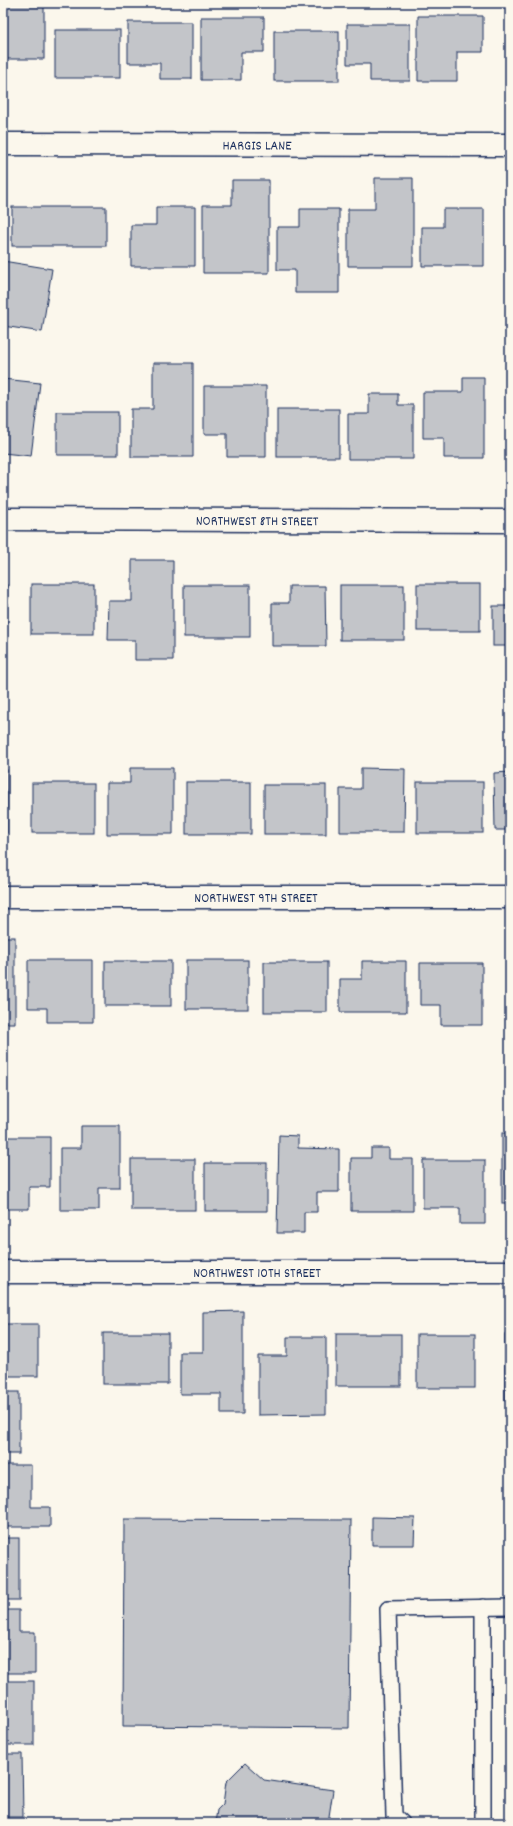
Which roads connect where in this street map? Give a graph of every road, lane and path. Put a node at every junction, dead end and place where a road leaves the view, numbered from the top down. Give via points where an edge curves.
1 (3, 144) edge
2 (510, 145) edge
3 (3, 519) edge
4 (510, 521) edge
5 (3, 897) edge
6 (510, 897) edge
7 (3, 1272) edge
8 (510, 1272) edge
9 (483, 1607) junction
10 (510, 1607) edge
11 (402, 1823) edge
12 (483, 1823) edge

1 - 2 street, HARGIS LANE
3 - 4 street, NORTHWEST 8TH STREET
5 - 6 street, NORTHWEST 9TH STREET
7 - 8 street, NORTHWEST 10TH STREET
9 - 10 lane
9 - 11 lane via 388,1609 394,1816
9 - 12 lane

